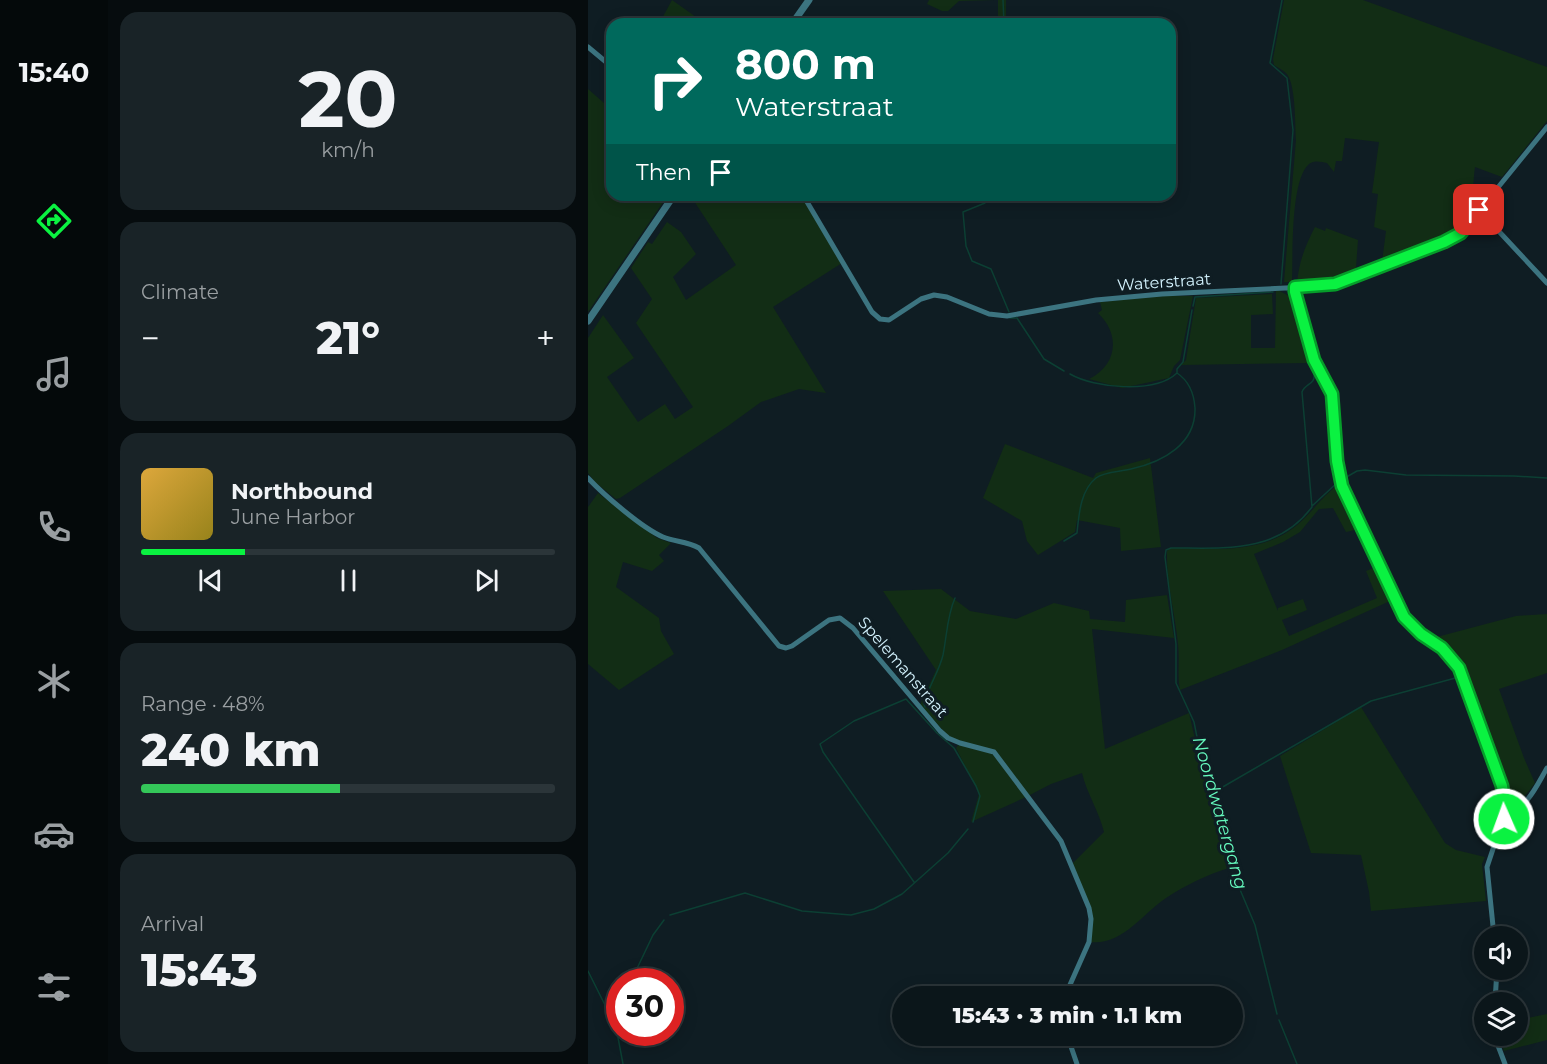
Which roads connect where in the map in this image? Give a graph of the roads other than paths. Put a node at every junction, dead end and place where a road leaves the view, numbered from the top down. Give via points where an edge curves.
1 (809, 0) edge
2 (796, 18) edge
3 (588, 47) edge
4 (606, 62) edge
5 (1547, 127) edge
6 (670, 201) edge
7 (807, 201) edge
8 (1479, 210) junction
9 (1547, 283) edge
10 (1295, 287) junction
11 (588, 321) edge
12 (588, 478) edge
13 (1547, 768) edge
14 (1505, 813) junction
15 (1493, 926) edge
16 (1068, 986) edge
17 (1071, 1046) edge
18 (1498, 1046) edge
19 (1077, 1064) edge
20 (1505, 1064) edge

1 - 2 street
3 - 4 street
5 - 8 street, Waterstraat
6 - 11 street
7 - 10 street, Waterstraat via 872,312 883,320 934,295 989,314 1007,316 1096,300
8 - 9 street
8 - 10 street, Waterstraat via 1461,233 1444,242 1335,284
10 - 14 street via 1314,360 1332,394 1342,486 1404,617 1442,648 1459,668 1502,786
12 - 16 street, Spelemanstraat via 660,536 699,548 779,646 792,646 829,620 840,618 948,738 994,752 1061,842 1089,908 1089,942
13 - 14 street via 1522,805
14 - 15 street via 1487,867
17 - 19 street
18 - 20 street

